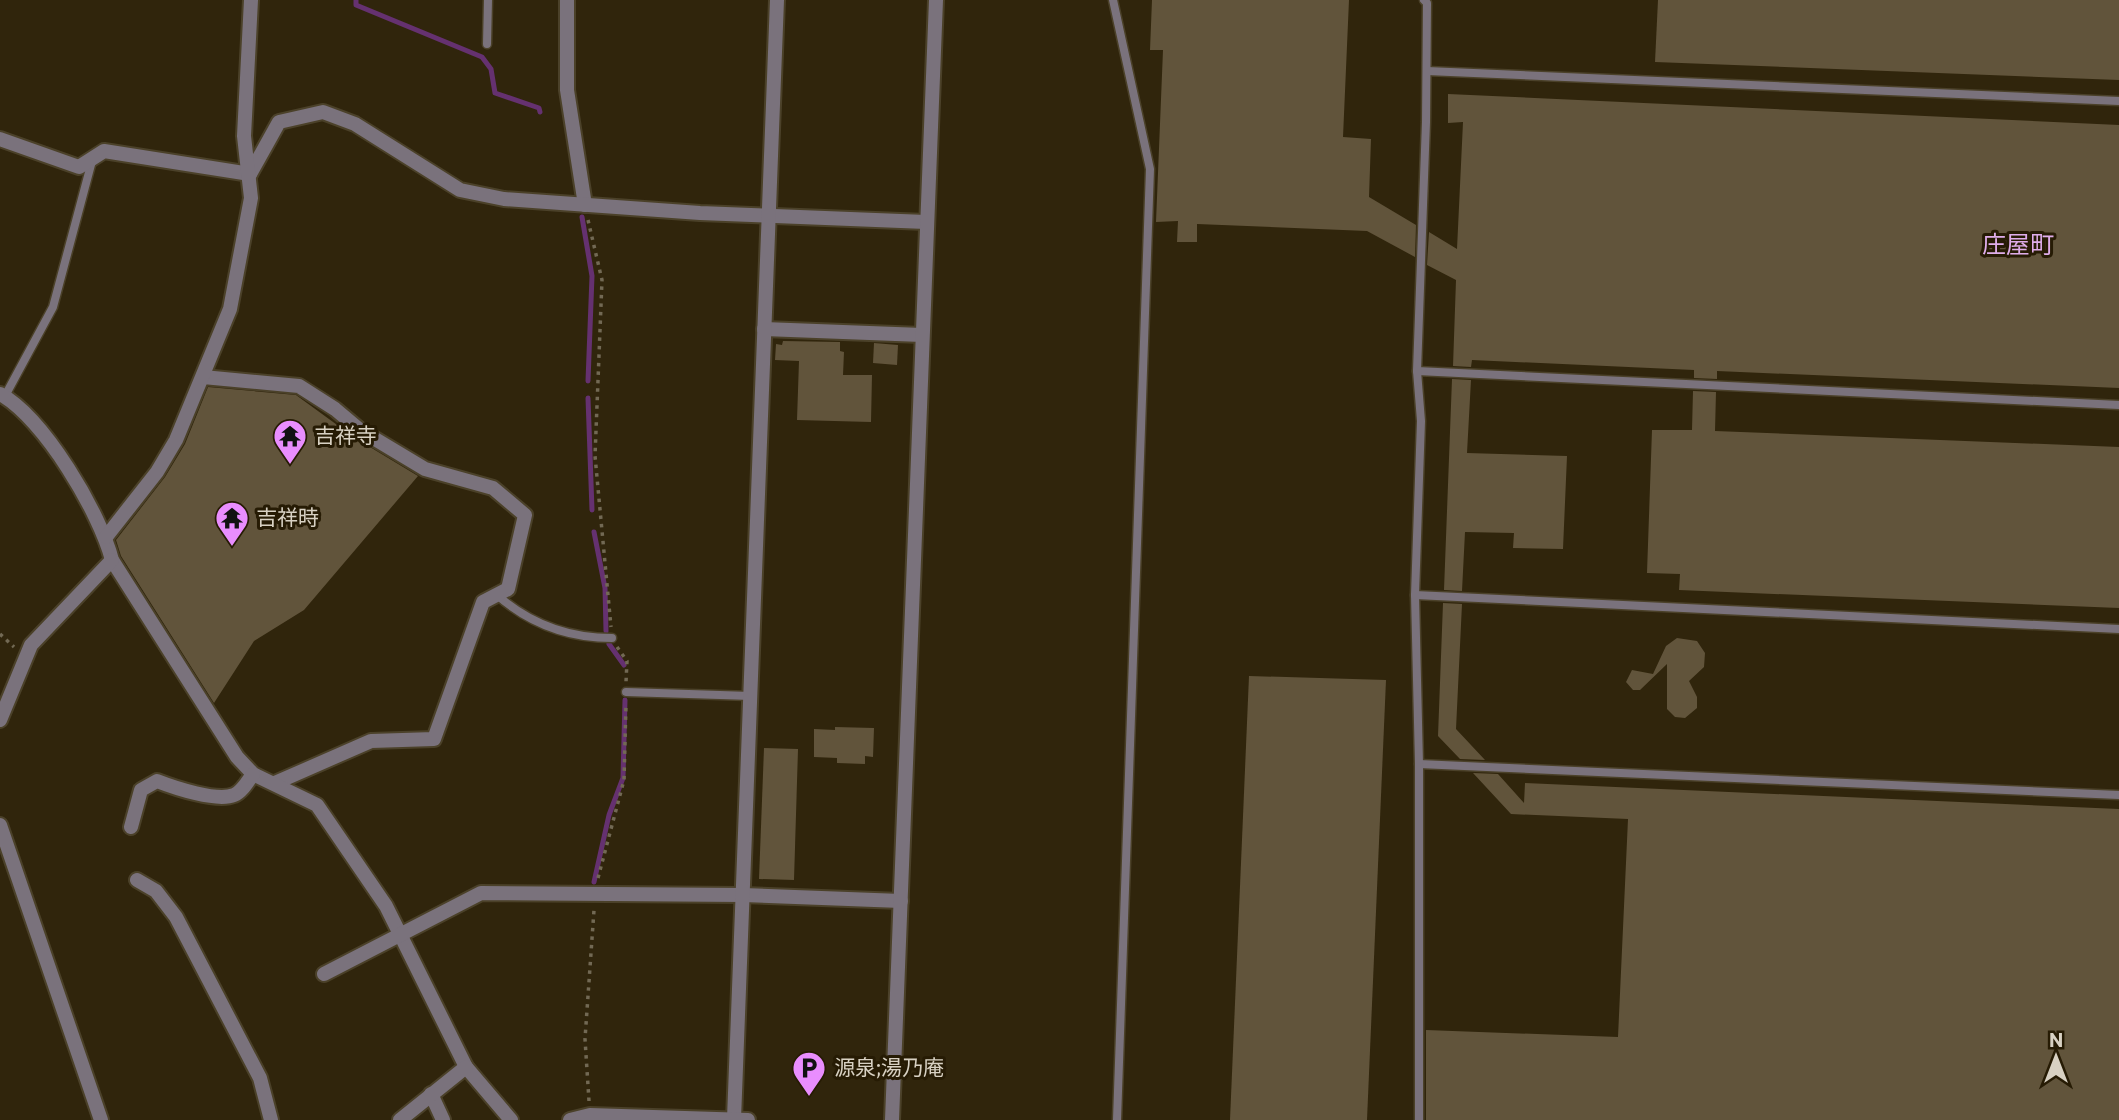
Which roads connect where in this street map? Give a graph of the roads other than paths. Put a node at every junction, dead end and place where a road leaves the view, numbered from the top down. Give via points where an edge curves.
1 (251, 0) edge
2 (488, 0) edge
3 (567, 0) edge
4 (777, 0) edge
5 (936, 0) edge
6 (1112, 0) edge
7 (1424, 0) edge
8 (487, 44) dead end
9 (1427, 72) junction
10 (2119, 101) edge
11 (0, 139) edge
12 (93, 157) junction
13 (250, 174) junction
14 (585, 205) junction
15 (768, 216) junction
16 (926, 222) junction
17 (764, 329) junction
18 (922, 335) junction
19 (1417, 371) junction
20 (203, 377) junction
21 (3, 395) edge
22 (2119, 405) edge
23 (106, 537) junction
24 (111, 560) junction
25 (497, 594) junction
26 (1415, 595) junction
27 (2119, 629) edge
28 (612, 638) road end
29 (626, 692) road end
30 (751, 696) junction
31 (1, 712) edge
32 (1419, 764) junction
33 (253, 774) junction
34 (275, 783) junction
35 (2119, 795) edge
36 (0, 825) edge
37 (131, 827) dead end
38 (137, 880) dead end
39 (743, 895) junction
40 (901, 901) junction
41 (402, 935) junction
42 (324, 974) dead end
43 (466, 1067) junction
44 (431, 1094) junction
45 (734, 1119) edge
46 (101, 1120) edge
47 (271, 1120) edge
48 (400, 1120) edge
49 (443, 1120) edge
50 (511, 1120) edge
51 (570, 1120) edge
52 (748, 1120) edge
53 (892, 1120) edge
54 (1117, 1120) edge
55 (1419, 1120) edge

1 - 13 street via 244,136
2 - 8 lane
3 - 14 street via 567,90
4 - 15 street
5 - 16 street
6 - 54 lane via 1150,169
7 - 9 lane
9 - 10 lane
9 - 19 lane
11 - 12 street via 79,167
12 - 13 street via 104,151
12 - 21 lane via 53,307
13 - 14 street via 279,122 323,112 355,124 460,190 504,199
13 - 20 street via 251,198 230,309
14 - 15 street
15 - 16 street
15 - 17 street
16 - 18 street
17 - 18 street
17 - 30 street
18 - 40 street
19 - 22 lane
19 - 26 lane via 1421,421
20 - 23 street via 157,472
20 - 25 street via 299,386 425,469 494,488 525,515 508,589
21 - 23 street via 70,471
23 - 24 street
24 - 31 street via 31,645
24 - 33 street via 237,757
25 - 28 lane via 544,628
25 - 34 street via 483,602 434,739 371,741
26 - 27 lane
26 - 32 lane
29 - 30 lane
30 - 39 street
32 - 35 lane
32 - 55 lane
33 - 34 street
33 - 37 street via 237,794 225,797 157,781 141,790
34 - 41 street via 317,806
36 - 46 street
38 - 47 street via 156,891 176,916 260,1078
39 - 40 street
39 - 41 street via 481,894
39 - 45 street
40 - 53 street
41 - 42 street
41 - 43 street
43 - 44 street
43 - 50 street
44 - 48 street
44 - 49 street
45 - 51 street via 590,1115
45 - 52 street

